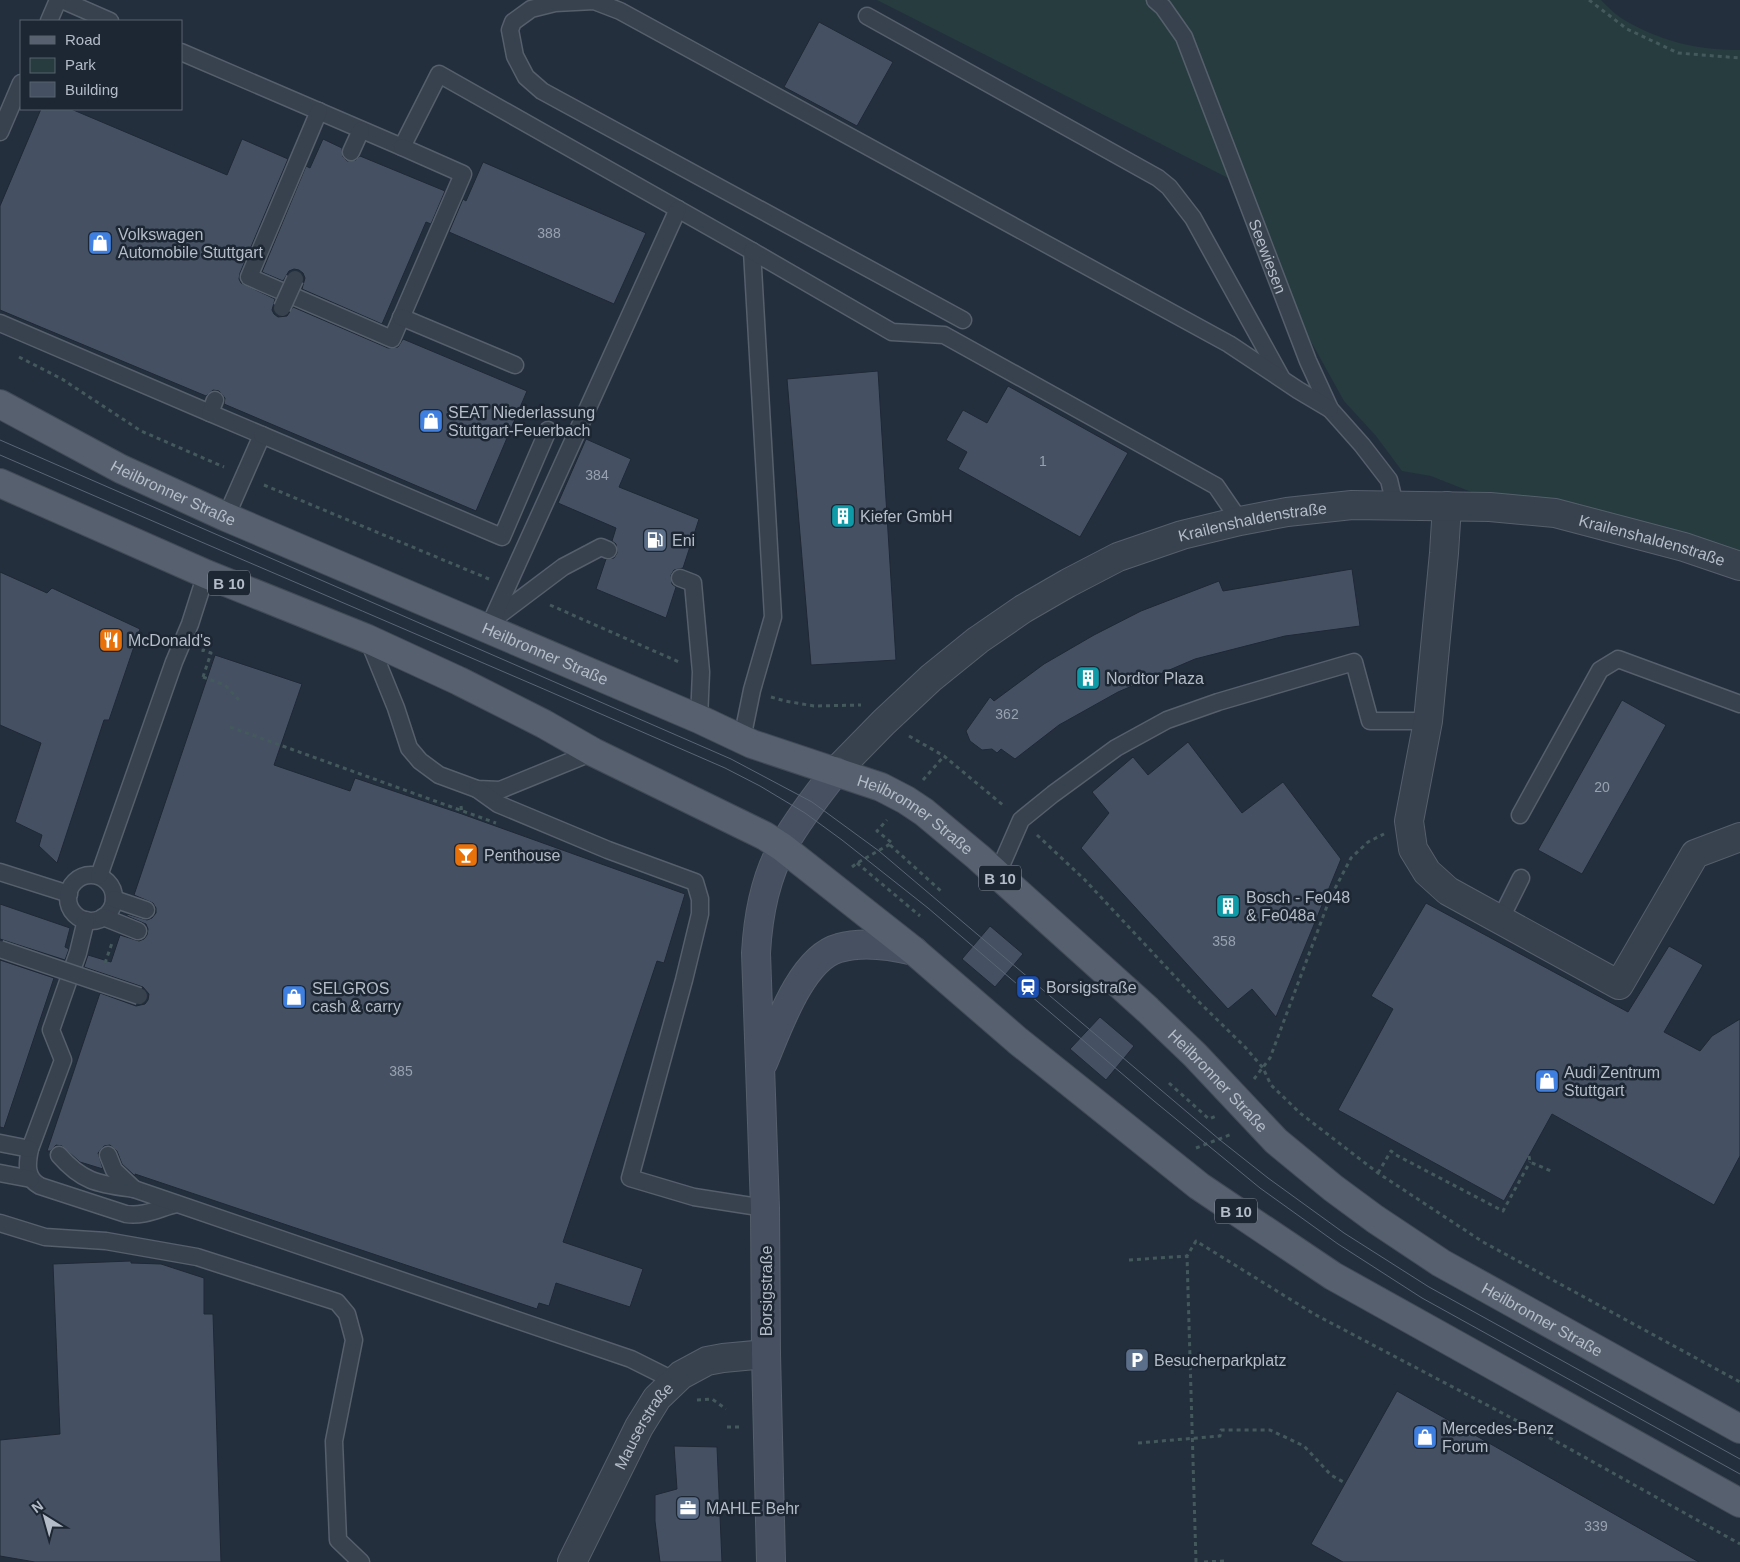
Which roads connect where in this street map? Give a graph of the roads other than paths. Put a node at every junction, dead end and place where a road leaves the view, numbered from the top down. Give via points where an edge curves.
1 (60, 0) edge
2 (1155, 0) edge
3 (868, 16) dead end
4 (50, 20) edge
5 (108, 20) edge
6 (182, 52) edge
7 (20, 85) edge
8 (319, 111) junction
9 (362, 130) junction
10 (0, 132) edge
11 (402, 147) junction
12 (352, 152) dead end
13 (678, 209) junction
14 (752, 251) junction
15 (295, 279) dead end
16 (285, 301) junction
17 (401, 317) junction
18 (963, 320) dead end
19 (0, 323) edge
20 (514, 365) dead end
21 (1282, 380) junction
22 (0, 404) edge
23 (1330, 409) junction
24 (548, 430) dead end
25 (262, 435) junction
26 (0, 483) edge
27 (1395, 505) junction
28 (1447, 506) junction
29 (226, 517) junction
30 (1240, 521) junction
31 (608, 550) dead end
32 (1740, 566) edge
33 (206, 574) junction
34 (680, 578) dead end
35 (488, 623) junction
36 (368, 639) junction
37 (1740, 704) edge
38 (699, 718) junction
39 (1428, 721) junction
40 (742, 738) junction
41 (593, 752) junction
42 (836, 771) junction
43 (478, 789) junction
44 (1520, 815) dead end
45 (1740, 836) edge
46 (782, 847) junction
47 (0, 872) edge
48 (997, 875) junction
49 (100, 876) junction
50 (1521, 878) dead end
51 (69, 894) junction
52 (114, 899) junction
53 (146, 910) dead end
54 (103, 918) junction
55 (86, 920) junction
56 (1500, 920) junction
57 (138, 931) dead end
58 (0, 950) edge
59 (914, 951) junction
60 (139, 996) dead end
61 (760, 1069) junction
62 (1, 1144) edge
63 (30, 1148) junction
64 (59, 1155) dead end
65 (0, 1174) edge
66 (78, 1174) junction
67 (31, 1179) junction
68 (134, 1189) junction
69 (177, 1204) junction
70 (765, 1208) junction
71 (0, 1222) edge
72 (766, 1354) junction
73 (675, 1380) junction
74 (1740, 1429) edge
75 (1740, 1503) edge
76 (361, 1562) edge
77 (572, 1562) edge
78 (771, 1562) edge

1 - 4 lane
1 - 5 lane
2 - 23 lane, Seewiesen via 1164,7 1184,37 1291,318
3 - 21 lane via 1158,178 1193,218
6 - 8 lane
7 - 10 lane
8 - 9 lane
8 - 16 lane via 249,277
9 - 11 lane
9 - 12 lane
11 - 13 lane via 439,74
11 - 17 lane via 463,174
13 - 14 lane
13 - 35 lane
14 - 30 lane via 892,332 944,335 1216,486
14 - 40 lane via 773,618
15 - 16 lane, bridge
16 - 17 lane via 392,338
17 - 20 lane
18 - 21 lane via 542,92 526,77 515,56 510,38 513,22 531,9 555,2 594,0 620,10 1229,344
19 - 25 lane via 212,406
21 - 23 lane
22 - 29 main road, Heilbronner Straße / B 10 via 121,469
23 - 27 lane, Seewiesen via 1389,480
24 - 25 lane via 502,537
25 - 29 lane
26 - 33 main road, B 10
27 - 28 street, Krailenshaldenstraße
27 - 30 street, Krailenshaldenstraße via 1359,504
28 - 32 street, Krailenshaldenstraße via 1490,506 1555,513
28 - 39 street
29 - 35 main road, Heilbronner Straße / B 10
30 - 42 street, Krailenshaldenstraße via 1182,535 1118,557 1023,609 930,678
31 - 35 lane via 601,547 562,567
33 - 36 main road, B 10
33 - 49 lane
34 - 38 lane via 693,583 701,672
35 - 38 main road, Heilbronner Straße / B 10
36 - 41 main road, B 10 via 467,685
36 - 43 lane via 396,708 408,748 439,775
37 - 44 lane via 1618,658 1600,670
38 - 40 main road, Heilbronner Straße / B 10
39 - 48 lane via 1370,721 1354,662 1167,720 1116,748 1021,820
39 - 56 street via 1409,821 1413,849 1427,872 1448,891
40 - 42 main road, Heilbronner Straße / B 10
41 - 43 lane via 500,790
41 - 46 main road, B 10
42 - 46 main road, Borsigstraße
42 - 48 main road, Heilbronner Straße / B 10 via 906,800
43 - 70 lane via 498,804 695,882 700,914 630,1178 712,1201
45 - 56 street via 1695,854 1619,986
46 - 59 main road, B 10
46 - 61 main road, Borsigstraße via 768,880 758,929
47 - 51 lane
48 - 74 main road, Heilbronner Straße / B 10 via 1148,1010 1289,1153 1375,1219 1441,1263
49 - 51 lane via 86,875 75,882
49 - 52 lane via 111,885
50 - 56 lane
51 - 55 lane via 72,910
52 - 53 lane
52 - 54 lane via 113,906
54 - 55 lane
54 - 57 lane
55 - 63 lane via 78,956 51,1030 63,1060
58 - 60 lane, bridge
59 - 61 main road via 865,944 837,948 820,959 811,966 798,986
59 - 75 main road, B 10 via 1018,1041 1198,1186 1334,1276
61 - 70 main road, Borsigstraße
62 - 63 lane
63 - 67 lane via 27,1162
64 - 66 lane
65 - 67 lane
66 - 68 lane via 98,1183
66 - 68 lane via 98,1169 108,1155 114,1170
67 - 69 lane via 56,1191 134,1215
68 - 69 lane
69 - 73 lane via 632,1359
70 - 72 main road, Borsigstraße
71 - 76 lane via 45,1237 106,1241 198,1257 336,1302 347,1314 354,1340 334,1441 338,1540
72 - 73 street, Mauserstraße via 707,1361
72 - 78 main road, Borsigstraße
73 - 77 street, Mauserstraße via 657,1398 639,1427

